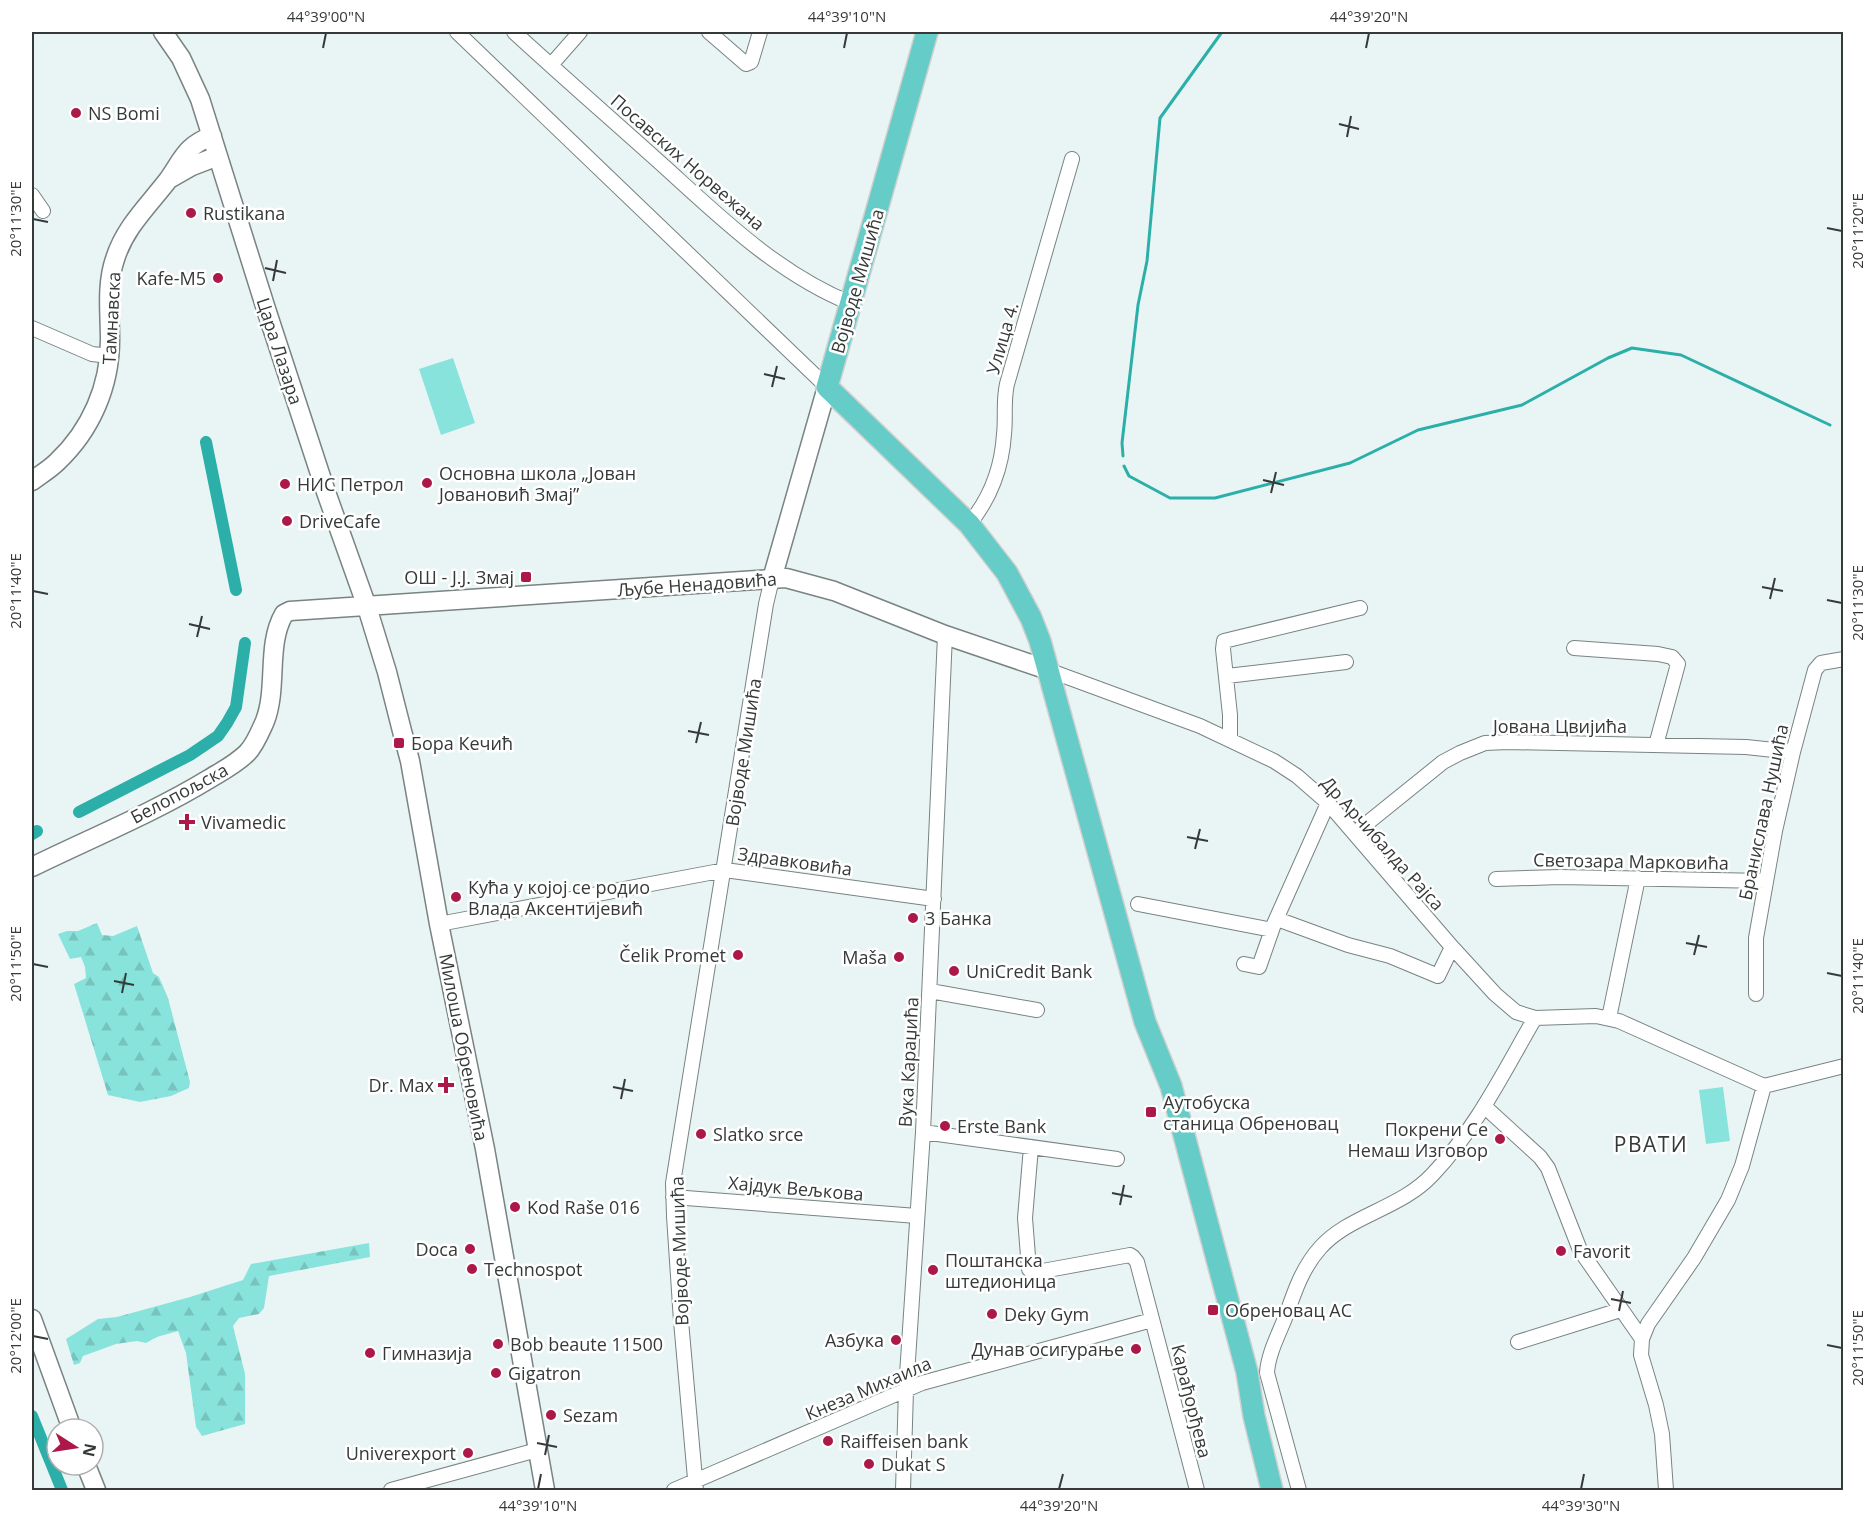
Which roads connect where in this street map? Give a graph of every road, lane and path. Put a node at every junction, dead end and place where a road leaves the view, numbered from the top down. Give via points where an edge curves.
1 (163, 32) edge
2 (456, 32) edge
3 (514, 32) edge
4 (580, 32) edge
5 (709, 32) edge
6 (760, 32) edge
7 (927, 32) edge
8 (551, 65) junction
9 (212, 136) junction
10 (218, 156) junction
11 (1072, 159) dead end
12 (168, 180) junction
13 (32, 195) edge
14 (43, 211) dead end
15 (850, 303) junction
16 (32, 328) edge
17 (110, 356) junction
18 (826, 387) junction
19 (32, 481) edge
20 (969, 524) junction
21 (772, 579) junction
22 (367, 607) junction
23 (1360, 608) dead end
24 (945, 635) junction
25 (1574, 648) dead end
26 (1844, 660) edge
27 (1346, 662) dead end
28 (1048, 670) junction
29 (1227, 676) junction
30 (1230, 740) junction
31 (1656, 745) junction
32 (1793, 752) junction
33 (1328, 803) junction
34 (1355, 833) junction
35 (32, 867) edge
36 (725, 870) junction
37 (1638, 878) junction
38 (1496, 879) dead end
39 (1766, 881) junction
40 (934, 899) junction
41 (1138, 904) dead end
42 (439, 924) junction
43 (1275, 925) junction
44 (1452, 947) junction
45 (1244, 964) dead end
46 (930, 991) junction
47 (1756, 994) dead end
48 (1037, 1010) dead end
49 (1535, 1018) junction
50 (1609, 1018) junction
51 (1844, 1066) edge
52 (1764, 1086) junction
53 (1484, 1106) junction
54 (923, 1132) junction
55 (1031, 1147) junction
56 (1117, 1159) dead end
57 (673, 1197) junction
58 (917, 1216) junction
59 (1620, 1310) junction
60 (32, 1318) edge
61 (1152, 1320) junction
62 (1642, 1339) junction
63 (1518, 1342) dead end
64 (906, 1390) junction
65 (68, 1417) edge
66 (537, 1450) junction
67 (695, 1486) edge
68 (392, 1491) edge
69 (545, 1491) edge
70 (674, 1491) edge
71 (903, 1491) edge
72 (1197, 1491) edge
73 (1272, 1491) edge
74 (1299, 1491) edge
75 (1666, 1491) edge

1 - 9 street, Цара Лазара via 191,78
2 - 18 street
3 - 8 street, Посавских Норвежана
4 - 8 street
5 - 6 street via 746,64 751,62
7 - 15 main road, Војводе Мишића
8 - 15 street, Посавских Норвежана via 764,252 807,283
9 - 10 street, Цара Лазара
9 - 12 street, Тамнавска via 187,151
10 - 12 street
10 - 22 street, Цара Лазара
11 - 20 street, Улица 4. via 1007,384 999,464 986,500
12 - 17 street, Тамнавска via 129,228 114,260 109,303
13 - 14 street
15 - 18 main road, Војводе Мишића
16 - 17 street via 92,354
17 - 19 street, Тамнавска via 103,392 84,430 56,463
18 - 20 main road
18 - 21 street, Војводе Мишића
20 - 28 main road via 1020,596
21 - 22 street, Љубе Ненадовића
21 - 24 street, Љубе Ненадовића via 794,579 834,591
21 - 36 street, Војводе Мишића
22 - 35 street, Белопољска via 284,614 276,637 272,694 266,718 247,753 177,799
22 - 42 street, Милоша Обреновића via 410,761
23 - 29 street via 1227,639
24 - 28 street, Љубе Ненадовића
24 - 40 street, Вука Караџића
25 - 31 street via 1659,654 1672,657 1678,664
26 - 32 street, Бранислава Нушића via 1821,663 1815,670
27 - 29 street
28 - 30 street, Др Арчибалда Рајса
28 - 73 main road via 1142,1013 1173,1095 1247,1372
29 - 30 street
30 - 33 street, Др Арчибалда Рајса via 1285,767
31 - 32 street, Јована Цвијића
31 - 34 street, Јована Цвијића via 1508,742 1474,746 1443,762
32 - 39 street, Бранислава Нушића
33 - 34 street, Др Арчибалда Рајса
33 - 43 street
34 - 44 street, Др Арчибалда Рајса
36 - 40 street, Здравковића
36 - 42 street, Здравковића
36 - 57 street, Војводе Мишића
37 - 38 street, Светозара Марковића
37 - 39 street, Светозара Марковића
37 - 50 street
39 - 47 street, Бранислава Нушића via 1756,938
40 - 46 street, Вука Караџића
41 - 43 street
42 - 66 street, Милоша Обреновића via 487,1161
43 - 44 street via 1390,956 1438,976
43 - 45 street via 1259,967
44 - 49 street, Др Арчибалда Рајса via 1507,1006
46 - 48 street
46 - 54 street, Вука Караџића
49 - 50 street
49 - 53 street
50 - 52 street
51 - 52 street
52 - 62 street via 1742,1166 1728,1200
53 - 59 street via 1548,1168 1580,1250
53 - 74 street via 1427,1181 1410,1195 1336,1234 1321,1246 1299,1280 1267,1373
54 - 55 street
54 - 58 street, Вука Караџића
55 - 56 street
55 - 61 street, Карађорђева via 1025,1218 1029,1269 1037,1272 1130,1255 1137,1263
57 - 58 street, Хајдук Вељкова
57 - 67 street, Војводе Мишића
58 - 64 street, Вука Караџића
59 - 62 street
59 - 63 street
60 - 65 street
61 - 64 street, Кнеза Михаила via 940,1377
61 - 72 street, Карађорђева
62 - 75 street via 1641,1355 1662,1434
64 - 67 street, Кнеза Михаила
64 - 71 street, Вука Караџића
66 - 68 street
66 - 69 street, Милоша Обреновића
67 - 70 street, Кнеза Михаила

